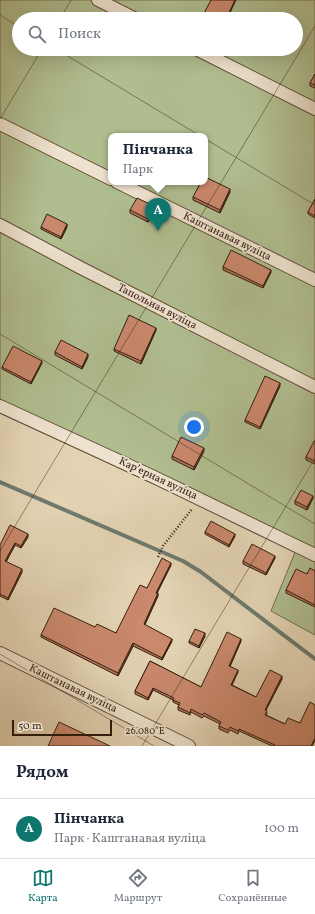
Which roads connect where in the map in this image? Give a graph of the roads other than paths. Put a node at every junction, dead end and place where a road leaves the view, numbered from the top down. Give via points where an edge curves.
1 (98, 0) edge
2 (122, 12) edge
3 (210, 56) edge
4 (315, 109) edge
5 (0, 124) edge
6 (108, 178) edge
7 (123, 185) edge
8 (0, 224) edge
9 (315, 280) edge
10 (315, 387) edge
11 (0, 406) edge
12 (315, 555) edge
13 (0, 653) edge
14 (189, 746) edge

1 - 2 street
3 - 4 street
5 - 6 street
7 - 9 street, Каштанавая вуліца
8 - 10 street, Тапольная вуліца
11 - 12 street, Карʼерная вуліца
13 - 14 street, Каштанавая вуліца

